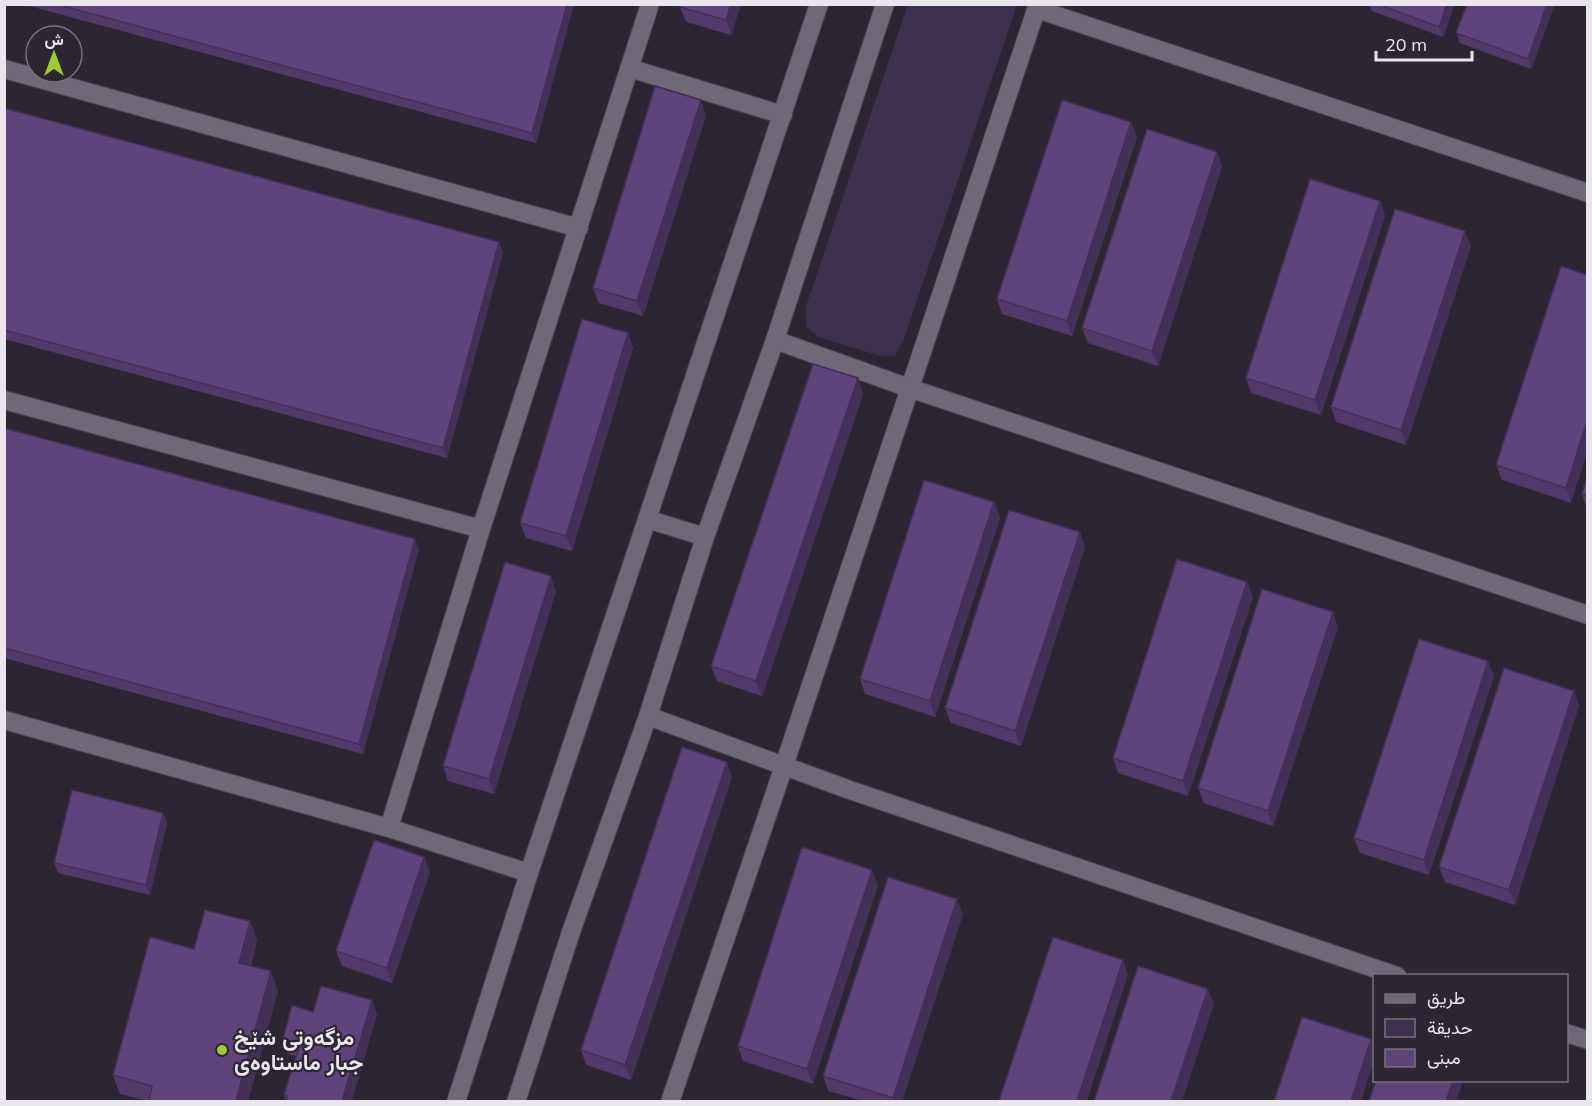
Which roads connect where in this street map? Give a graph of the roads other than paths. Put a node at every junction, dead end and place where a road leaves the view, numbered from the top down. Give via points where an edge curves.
1 (650, 4) edge
2 (819, 4) edge
3 (885, 4) edge
4 (1038, 7) edge
5 (629, 68) junction
6 (4, 69) edge
7 (783, 115) junction
8 (1587, 193) edge
9 (579, 228) junction
10 (775, 340) junction
11 (909, 388) junction
12 (4, 400) edge
13 (648, 519) junction
14 (481, 529) junction
15 (705, 537) junction
16 (1587, 615) edge
17 (648, 716) junction
18 (4, 720) edge
19 (784, 766) junction
20 (389, 828) junction
21 (529, 873) junction
22 (1394, 974) edge
23 (1568, 1034) edge
24 (1587, 1040) edge
25 (456, 1101) edge
26 (516, 1101) edge
27 (670, 1101) edge

1 - 5 street
2 - 7 street
3 - 10 street
4 - 8 street
4 - 11 street
5 - 7 street
5 - 9 street
6 - 9 street
7 - 13 street
9 - 14 street
10 - 11 street
10 - 15 street
11 - 16 street
11 - 19 street
12 - 14 street
13 - 15 street
13 - 21 street
14 - 20 street
15 - 17 street
17 - 19 street
17 - 26 street
18 - 20 street
19 - 22 street
19 - 27 street
20 - 21 street
21 - 25 street
23 - 24 street

